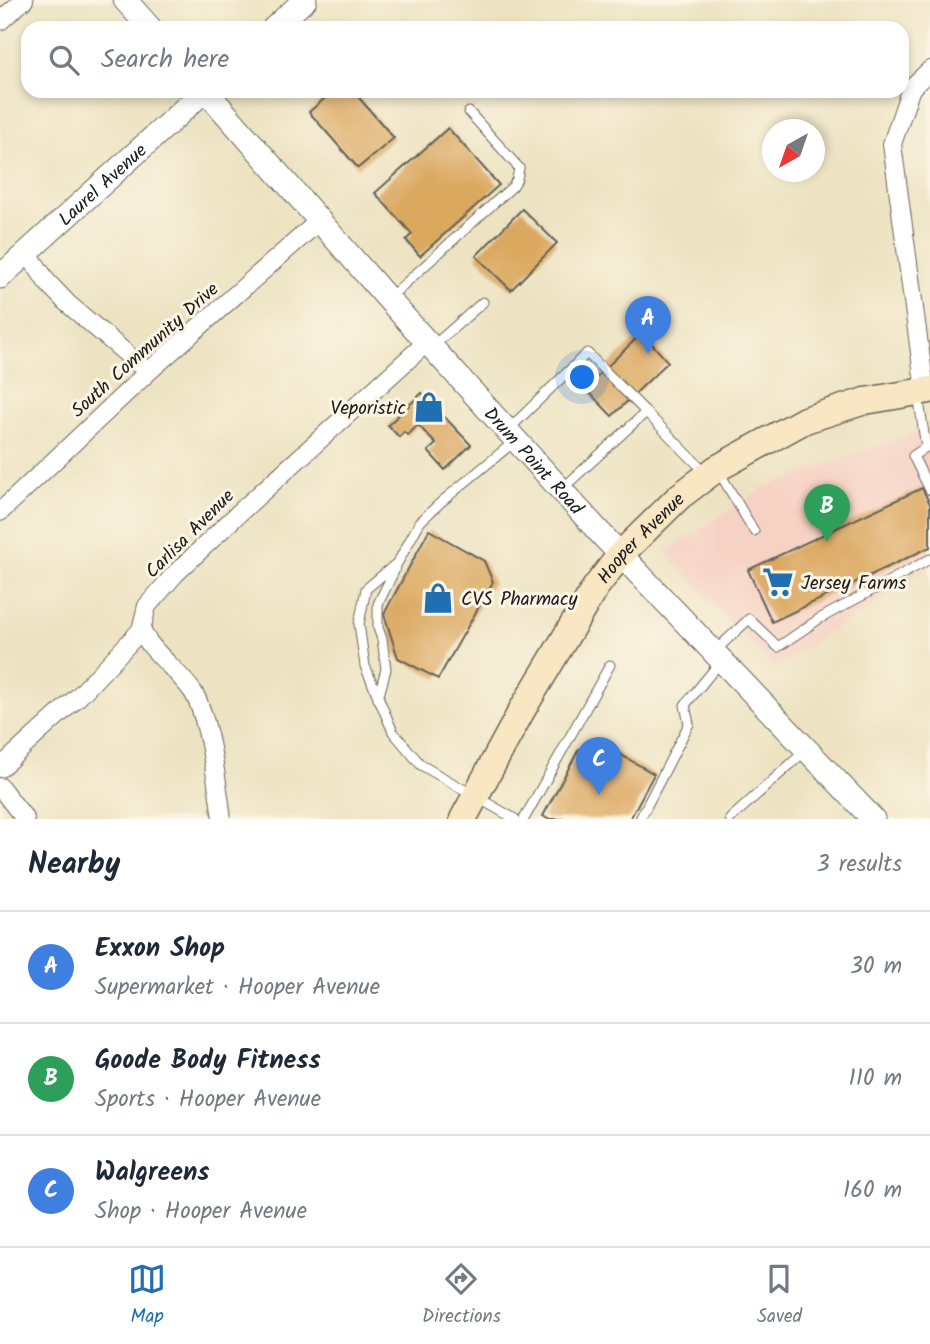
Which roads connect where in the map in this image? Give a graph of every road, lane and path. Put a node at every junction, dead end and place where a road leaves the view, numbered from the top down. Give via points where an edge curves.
1 (24, 0) edge
2 (125, 0) edge
3 (305, 0) edge
4 (0, 21) edge
5 (144, 21) edge
6 (282, 21) edge
7 (930, 70) edge
8 (909, 94) edge
9 (197, 98) edge
10 (211, 98) edge
11 (908, 98) edge
12 (468, 112) dead end
13 (319, 221) junction
14 (27, 253) junction
15 (0, 277) edge
16 (388, 299) junction
17 (483, 302) dead end
18 (429, 344) junction
19 (148, 372) junction
20 (924, 391) edge
21 (646, 412) junction
22 (512, 435) junction
23 (712, 472) junction
24 (562, 489) junction
25 (930, 490) edge
26 (0, 512) edge
27 (754, 531) dead end
28 (621, 554) junction
29 (930, 559) edge
30 (398, 562) junction
31 (141, 630) junction
32 (718, 656) junction
33 (610, 665) dead end
34 (378, 699) junction
35 (807, 750) junction
36 (0, 768) edge
37 (0, 787) edge
38 (469, 808) edge
39 (25, 819) edge
40 (222, 819) edge
41 (515, 819) edge
42 (524, 819) edge
43 (640, 819) edge
44 (730, 819) edge
45 (873, 819) edge

1 - 4 street
2 - 5 street
3 - 6 street
7 - 8 street
9 - 14 street, Laurel Avenue
10 - 13 street, Drum Point Road
11 - 20 street via 892,144
12 - 16 lane via 519,167 517,179
13 - 16 street, Drum Point Road
13 - 19 street, South Community Drive
14 - 15 street, Laurel Avenue
14 - 19 street via 67,303
16 - 18 street, Drum Point Road
17 - 18 lane
18 - 22 street, Drum Point Road
18 - 31 street, Carlisa Avenue via 176,574 147,606
19 - 26 street, South Community Drive
20 - 23 main road, Hooper Avenue via 865,401 805,421
20 - 25 lane via 926,447 913,456
21 - 22 lane via 587,353
21 - 23 lane
21 - 24 lane
22 - 24 street, Drum Point Road
22 - 30 lane via 420,522
23 - 27 lane
23 - 28 main road, Hooper Avenue via 680,496
24 - 28 street, Drum Point Road
28 - 32 street, Drum Point Road
28 - 38 main road, Hooper Avenue via 569,631
29 - 32 lane via 819,619 778,647 749,619
30 - 34 lane via 378,604 386,669
30 - 34 lane via 366,589 360,609 365,666
31 - 36 street, Carlisa Avenue via 80,695
31 - 40 street via 194,695 217,778
32 - 35 street, Drum Point Road
32 - 43 lane via 685,705 688,724
33 - 42 lane
34 - 38 lane via 393,732 421,765
35 - 44 lane
35 - 45 street, Drum Point Road
37 - 39 street
38 - 41 lane

